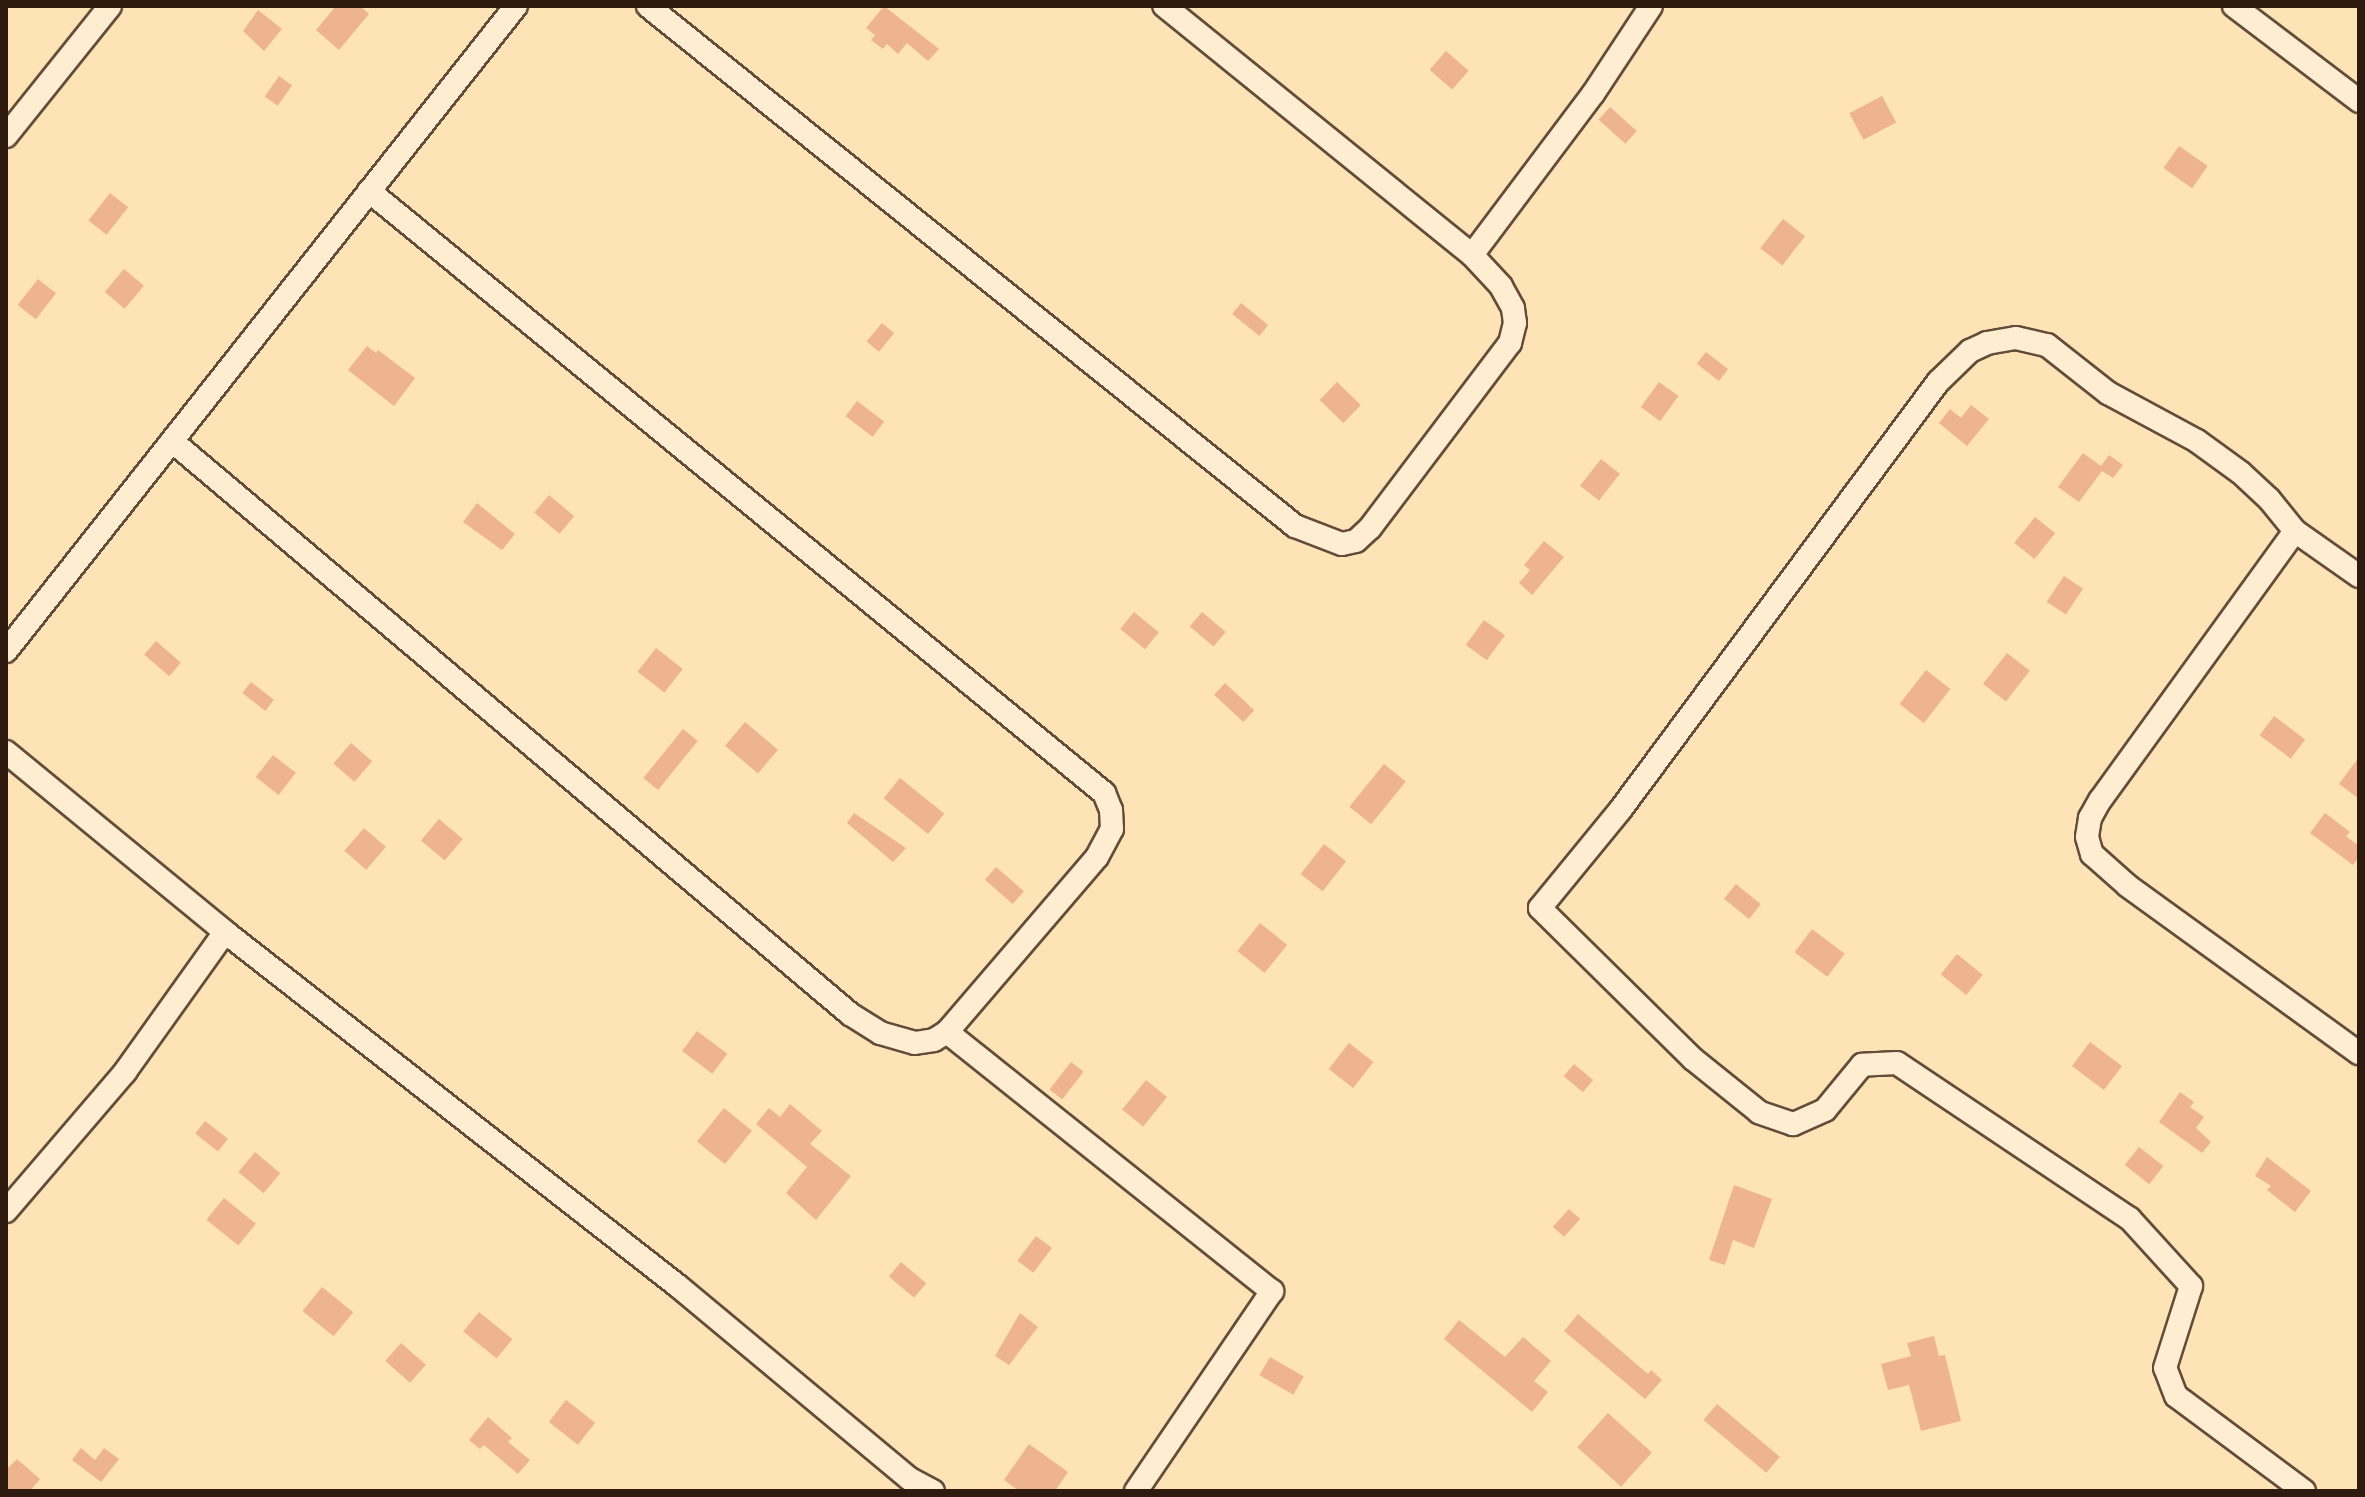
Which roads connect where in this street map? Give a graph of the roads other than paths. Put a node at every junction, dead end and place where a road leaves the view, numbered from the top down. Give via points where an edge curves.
1 (110, 6) edge
2 (516, 6) edge
3 (648, 6) edge
4 (1164, 6) edge
5 (1651, 6) edge
6 (2234, 6) edge
7 (2359, 101) edge
8 (6, 136) edge
9 (369, 191) junction
10 (1472, 255) junction
11 (172, 441) junction
12 (2295, 531) junction
13 (2359, 576) edge
14 (6, 651) edge
15 (6, 752) edge
16 (225, 932) junction
17 (947, 1032) junction
18 (2359, 1053) edge
19 (6, 1211) edge
20 (933, 1491) edge
21 (1136, 1491) edge
22 (2304, 1491) edge

1 - 8 street
2 - 9 street
3 - 10 street via 1295,526 1318,538 1342,544 1356,541 1370,528 1510,343 1513,308
4 - 10 street
5 - 10 street via 1593,94
6 - 7 street
9 - 11 street
9 - 17 street via 1104,793 1111,810 1107,842
11 - 14 street
11 - 17 street via 850,1014 880,1033 915,1043
12 - 13 street
12 - 18 street via 2100,800 2087,837 2092,854 2128,886
12 - 22 street via 2241,473 2197,441 2108,393 2047,345 2016,338 1978,347 1938,382 1621,809 1540,908 1693,1059 1759,1112 1793,1124 1825,1110 1862,1065 1897,1063 2130,1219 2191,1286 2165,1368 2176,1396
15 - 16 street
16 - 19 street via 125,1072
16 - 20 street via 678,1286 910,1479
17 - 21 street via 1272,1291

